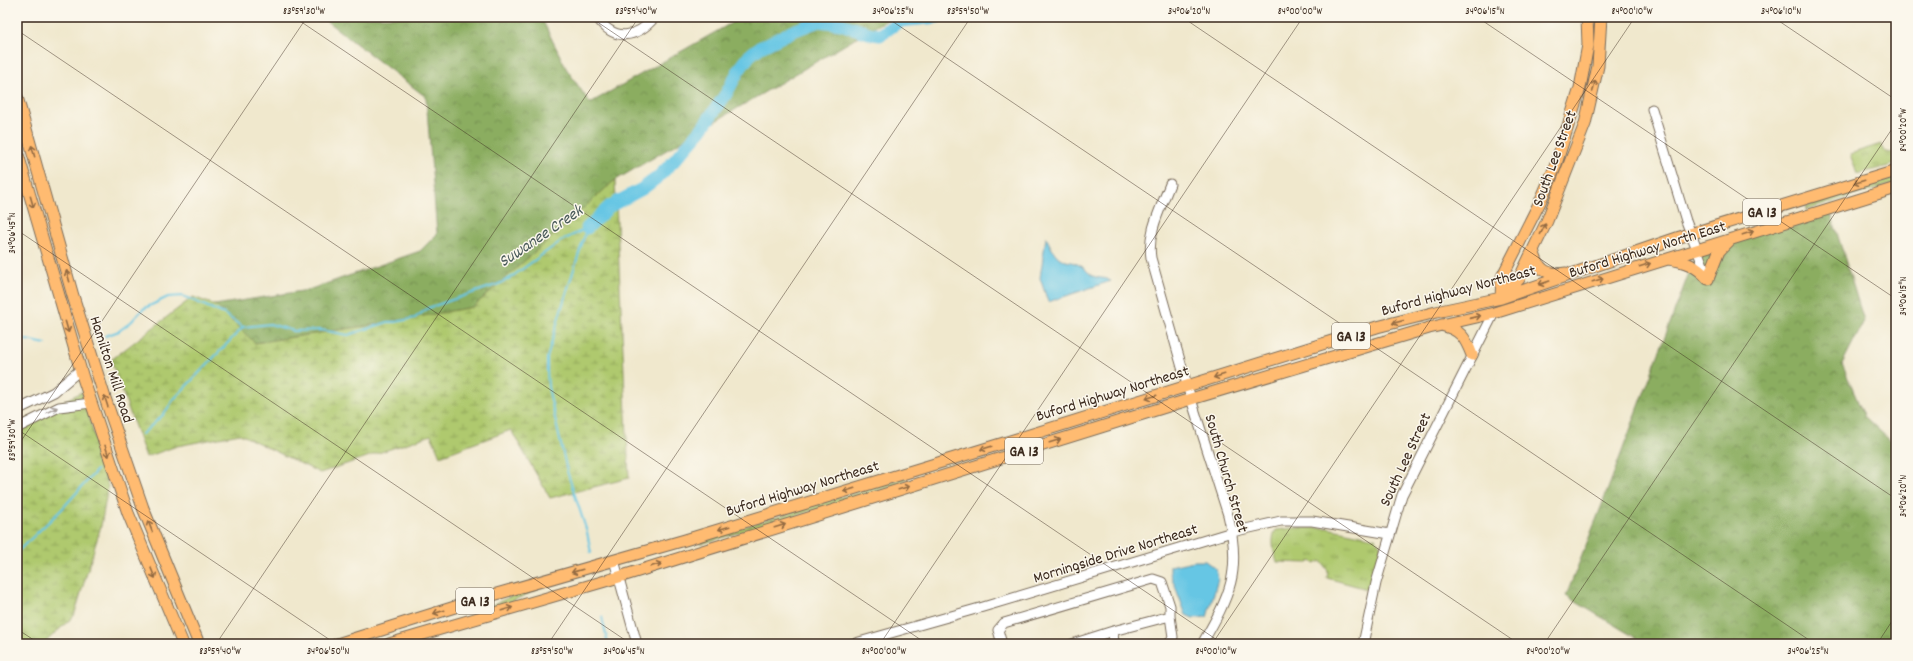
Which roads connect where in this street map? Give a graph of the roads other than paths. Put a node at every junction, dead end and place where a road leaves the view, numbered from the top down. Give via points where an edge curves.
1 (597, 17) edge
2 (655, 17) edge
3 (1587, 17) edge
4 (1601, 17) edge
5 (17, 97) edge
6 (1652, 109) dead end
7 (17, 151) edge
8 (1896, 171) edge
9 (1170, 184) dead end
10 (1896, 188) edge
11 (1691, 234) junction
12 (1732, 238) junction
13 (1697, 249) junction
14 (1533, 250) junction
15 (1665, 259) junction
16 (1580, 270) junction
17 (1708, 280) junction
18 (1501, 298) junction
19 (1494, 313) junction
20 (1441, 325) junction
21 (1429, 328) joint
22 (1472, 355) junction
23 (80, 370) junction
24 (1188, 386) junction
25 (1191, 399) junction
26 (91, 403) junction
27 (17, 410) edge
28 (17, 428) edge
29 (1232, 532) junction
30 (1390, 534) junction
31 (614, 560) junction
32 (619, 576) junction
33 (1170, 616) junction
34 (1113, 631) junction
35 (198, 642) edge
36 (183, 644) edge
37 (337, 644) edge
38 (389, 644) edge
39 (637, 644) edge
40 (852, 644) edge
41 (1002, 644) edge
42 (1072, 644) edge
43 (1114, 644) edge
44 (1169, 644) edge
45 (1202, 644) edge
46 (1363, 644) edge

1 - 2 street via 602,26 620,35 632,34 645,28
3 - 18 main road, South Lee Street via 1588,46 1578,94 1555,166 1540,202 1502,276
14 -> 4 main road, South Lee Street via 1585,124 1598,66
35 -> 5 main road, Hamilton Mill Road via 143,508 105,398 73,296
6 - 11 street
7 -> 23 main road, Hamilton Mill Road
8 -> 11 main road, Buford Highway Northeast / GA 13
9 - 24 street, South Church Street via 1149,247
12 -> 10 main road, Buford Highway North East / GA 13
11 - 13 street
11 - 16 main road, Buford Highway Northeast / GA 13
12 - 13 main road, Buford Highway North East / GA 13
12 - 17 main road via 1719,251
13 - 15 main road, Buford Highway North East / GA 13
13 - 17 street
14 - 16 main road via 1537,264 1544,270 1558,274
14 - 18 main road, South Lee Street via 1519,278
15 - 17 main road via 1695,266
19 -> 15 main road, Buford Highway North East / GA 13
16 -> 18 main road, Buford Highway Northeast / GA 13
18 - 19 main road, South Lee Street
18 -> 24 main road, Buford Highway Northeast / GA 13 via 1378,327
20 -> 19 main road, Buford Highway North East / GA 13
19 - 22 street, South Lee Street
20 - 21 main road, Buford Highway North East / GA 13
20 - 22 main road via 1461,333 1467,340
21 - 25 main road, Buford Highway Northeast / GA 13
22 - 30 street, South Lee Street via 1414,468 1402,495
23 - 26 main road, Hamilton Mill Road
23 - 27 street via 54,392
24 - 25 street, South Church Street
24 -> 31 main road, Buford Highway Northeast / GA 13
25 - 29 street, South Church Street
32 -> 25 main road, Buford Highway Northeast / GA 13
28 -> 26 street via 59,407
26 -> 36 main road, Hamilton Mill Road via 128,512
29 - 30 street, Morningside Drive Northeast via 1281,522 1312,521
29 - 40 street, Morningside Drive Northeast
29 - 45 street, South Church Street via 1232,581
30 - 46 street, South Lee Street
31 - 32 street
31 -> 37 main road, Buford Highway Northeast / GA 13
38 -> 32 main road, Buford Highway Northeast / GA 13
32 - 39 street
33 - 34 street
33 - 41 street via 1170,606 1162,582 1153,578 1004,623 998,630
33 - 44 street via 1173,638
34 - 42 street
34 - 43 street

